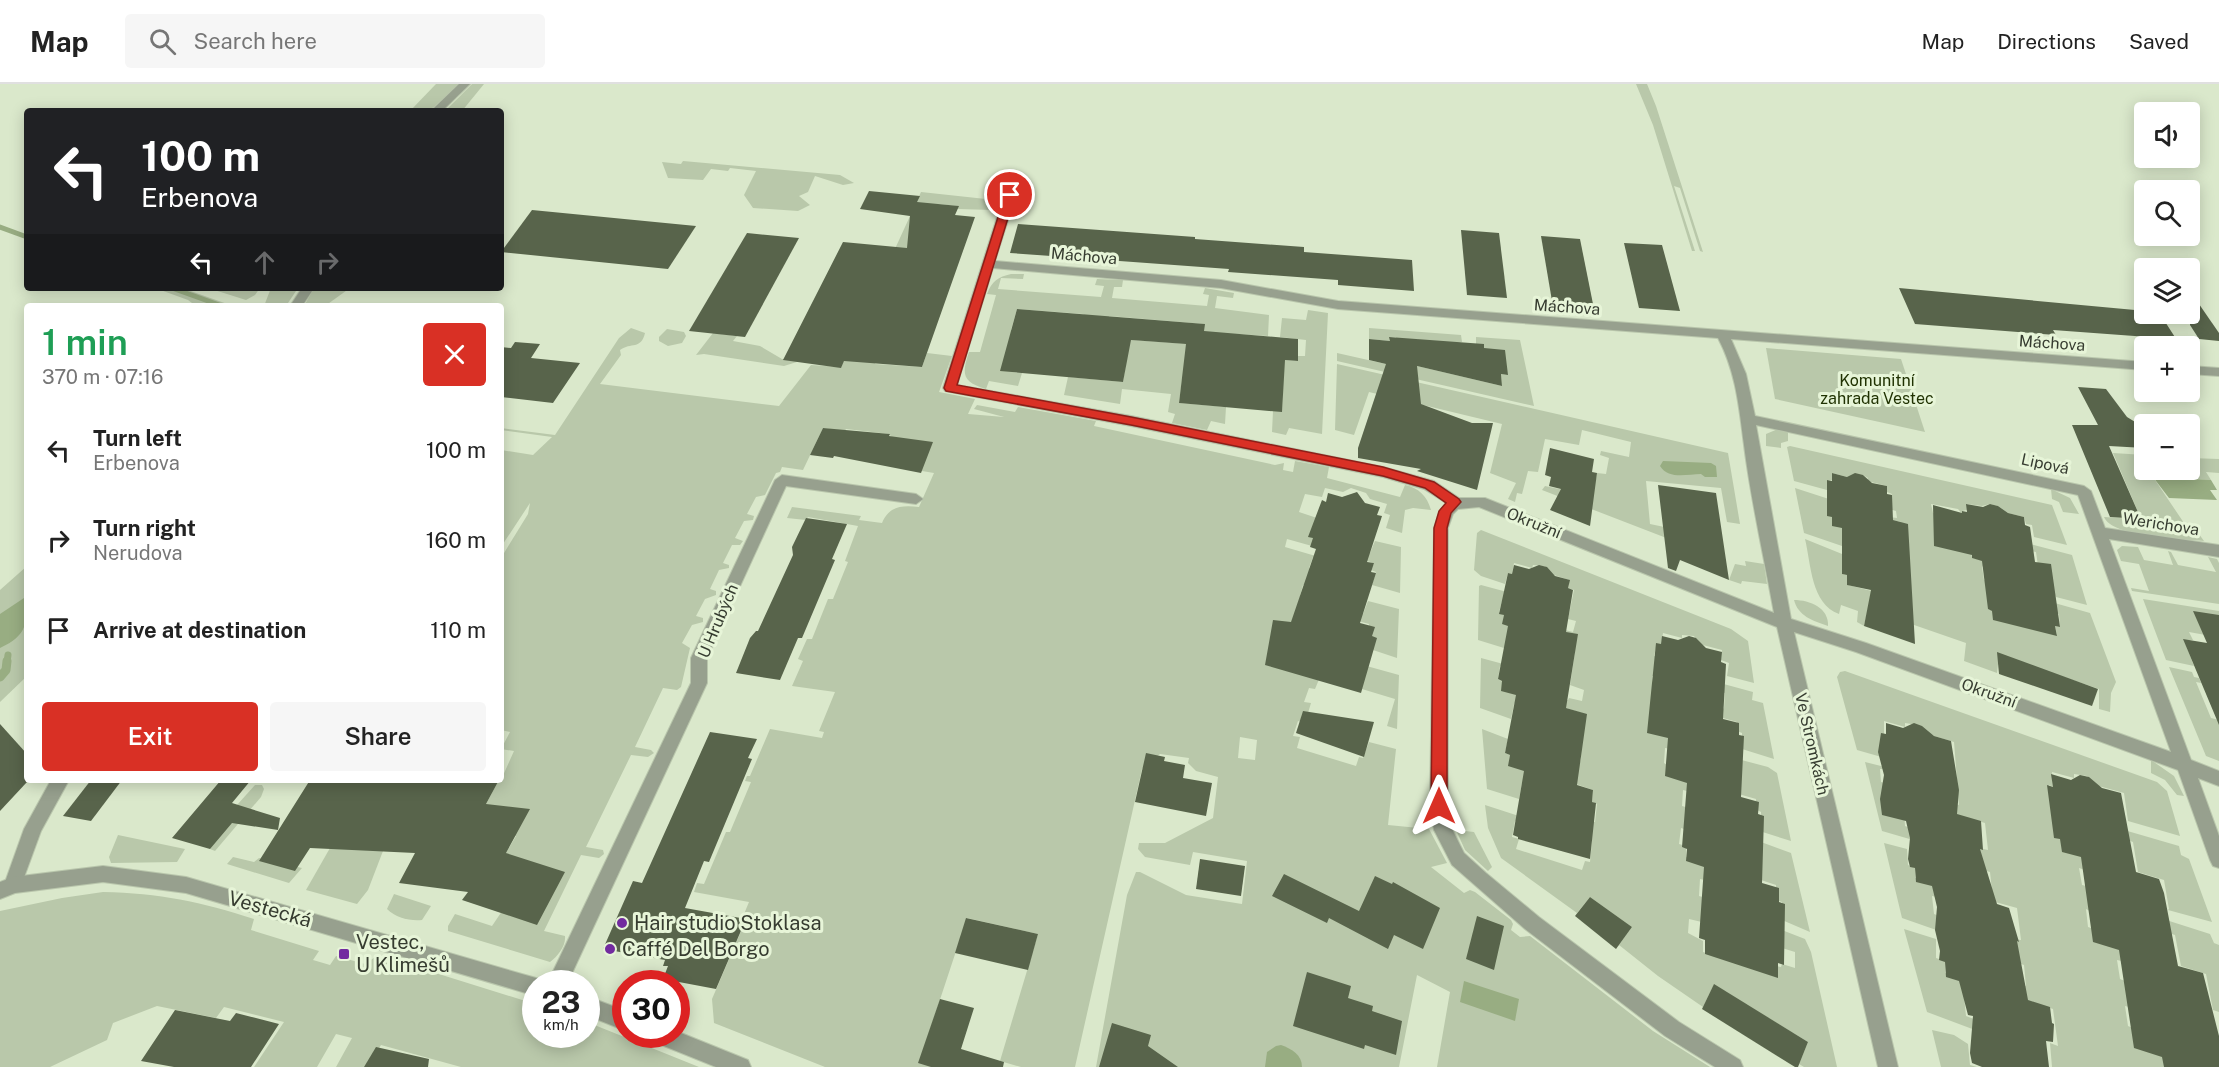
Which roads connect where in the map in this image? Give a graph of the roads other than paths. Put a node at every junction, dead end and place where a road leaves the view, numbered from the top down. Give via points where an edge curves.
1 (465, 84) edge
2 (439, 108) edge
3 (1010, 195) dead end
4 (988, 264) junction
5 (1723, 335) junction
6 (2134, 365) edge
7 (2200, 371) edge
8 (2219, 372) edge
9 (1750, 419) junction
10 (916, 499) dead end
11 (1455, 502) junction
12 (2098, 532) junction
13 (2219, 552) edge
14 (1784, 622) junction
15 (2184, 765) junction
16 (2219, 778) edge
17 (58, 783) edge
18 (2219, 860) edge
19 (6, 888) edge
20 (564, 970) edge
21 (522, 983) edge
22 (690, 1047) edge
23 (741, 1067) edge
24 (1733, 1067) edge
25 (1888, 1067) edge

1 - 2 street
3 - 4 street
4 - 5 street, Máchova via 1221,284 1338,305
4 - 11 street via 950,388 1383,472 1429,485
5 - 6 street, Máchova
5 - 9 street, Ve Stromkách via 1735,357
7 - 8 street
9 - 12 street, Lipová via 2084,491
9 - 14 street, Ve Stromkách via 1751,444
10 - 20 street, U Hrubých via 782,480 699,658 695,692
11 - 14 street, Okružní via 1480,502
11 - 24 street via 1445,511 1441,528 1439,806 1443,830 1458,859 1532,923 1672,1029
12 - 13 street, Werichova
12 - 15 street, Lipová
14 - 15 street, Okružní
14 - 25 street, Ve Stromkách
15 - 16 street, Okružní
15 - 18 street
17 - 19 street
19 - 21 street, Vestecká via 103,874 186,885
22 - 23 street

